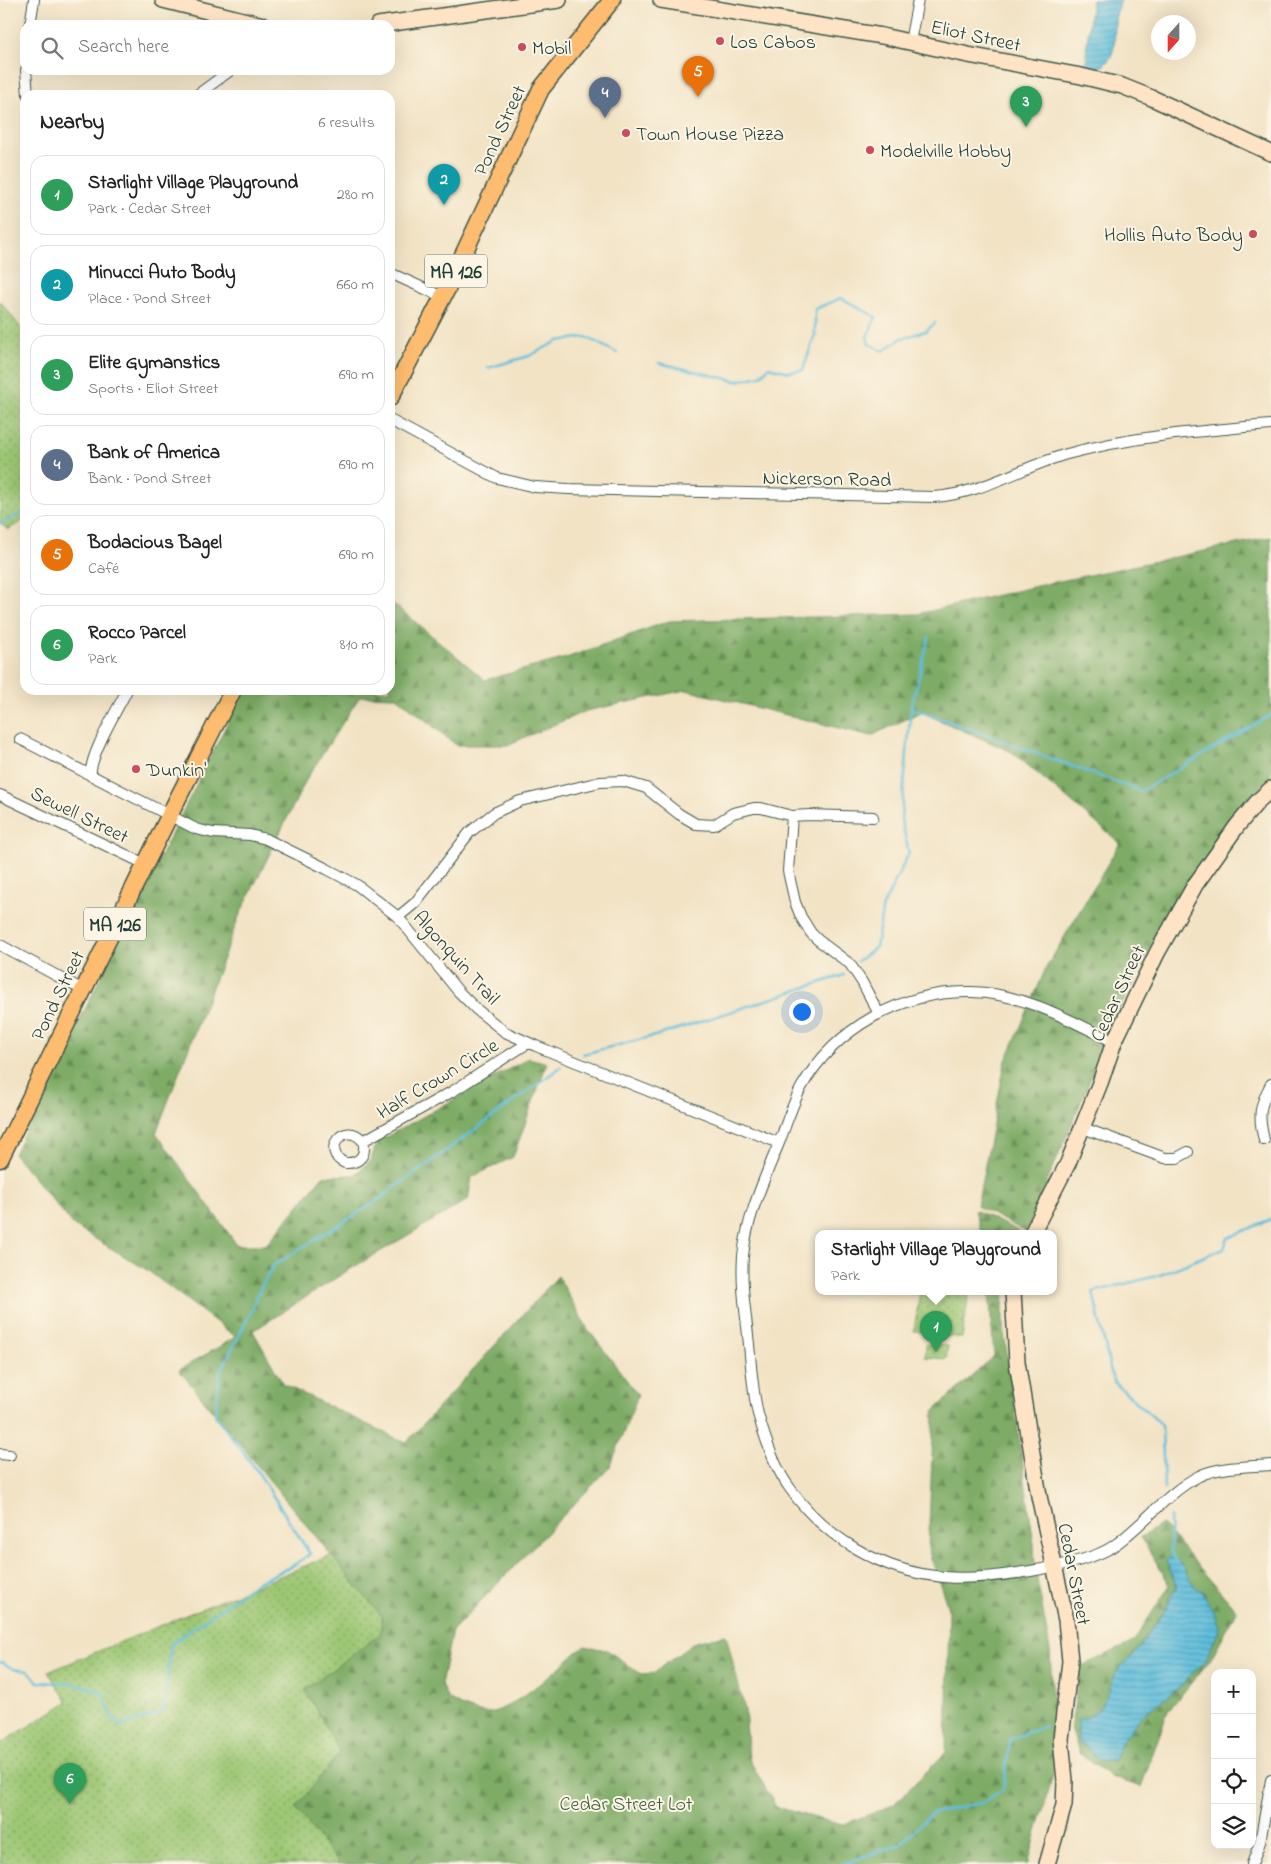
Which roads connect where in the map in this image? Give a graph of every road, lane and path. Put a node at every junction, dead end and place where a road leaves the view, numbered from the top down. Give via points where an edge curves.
1 (34, 0) edge
2 (163, 0) edge
3 (559, 0) edge
4 (612, 0) edge
5 (661, 0) edge
6 (918, 0) edge
7 (682, 2) edge
8 (31, 20) edge
9 (243, 20) edge
10 (395, 23) edge
11 (910, 42) junction
12 (26, 75) edge
13 (224, 75) edge
14 (28, 90) edge
15 (204, 90) edge
16 (1271, 154) edge
17 (395, 275) edge
18 (444, 297) junction
19 (395, 389) edge
20 (395, 423) edge
21 (1270, 425) dead end
22 (124, 695) edge
23 (230, 695) edge
24 (20, 739) dead end
25 (92, 776) junction
26 (1271, 789) edge
27 (0, 795) edge
28 (169, 816) junction
29 (792, 816) junction
30 (873, 817) dead end
31 (145, 864) junction
32 (398, 917) junction
33 (0, 945) edge
34 (83, 990) junction
35 (879, 1014) junction
36 (1114, 1042) junction
37 (528, 1043) junction
38 (1271, 1084) edge
39 (1083, 1128) junction
40 (1264, 1140) dead end
41 (363, 1141) dead end
42 (779, 1143) junction
43 (1188, 1152) dead end
44 (0, 1159) edge
45 (1034, 1230) edge
46 (1014, 1295) edge
47 (1271, 1465) edge
48 (1053, 1566) junction
49 (1271, 1780) edge
50 (1047, 1864) edge
51 (1252, 1864) edge

1 - 8 street
2 - 9 street
3 - 10 street
4 - 18 main road, Pond Street / MA 126 via 541,89
5 - 7 street, Eliot Street
6 - 11 street
7 - 11 street, Eliot Street
11 - 16 street, Eliot Street via 1122,86
12 - 14 street
13 - 15 street
17 - 18 street
18 - 19 main road, Pond Street / MA 126
20 - 21 street, Nickerson Road via 497,478 534,487 934,497 965,493 1066,455 1112,444 1170,434
22 - 25 street via 97,750 90,770
23 - 28 main road, Pond Street / MA 126
24 - 25 street, Algonquin Trail
25 - 28 street, Algonquin Trail
26 - 36 street, Cedar Street via 1237,826 1195,885 1157,953
27 - 31 street, Sewell Street
28 - 31 main road, Pond Street / MA 126
28 - 32 street, Algonquin Trail via 213,833 250,835 266,840 342,876
29 - 30 street
29 - 32 street via 754,808 733,813 714,825 696,824 646,788 623,781 600,782 520,801 494,813 470,832 416,903
29 - 35 street via 788,871 801,917 818,940 850,964
31 - 34 main road, Pond Street / MA 126
32 - 37 street, Algonquin Trail via 476,1009 505,1032
33 - 34 street
34 - 44 main road, Pond Street / MA 126
35 - 36 street via 938,994 991,994 1024,1002
35 - 42 street via 844,1036 827,1052 797,1096
36 - 39 street, Cedar Street
37 - 41 street, Half Crown Circle via 453,1091
37 - 42 street, Algonquin Trail
38 - 40 street via 1260,1109 1259,1123
39 - 43 street via 1165,1158 1177,1158
39 - 45 street, Cedar Street
42 - 48 street via 750,1217 743,1256 743,1288 758,1412 769,1448 790,1488 845,1542 880,1562 911,1573 968,1578
46 - 48 street, Cedar Street via 1017,1362
47 - 48 street via 1201,1475 1110,1548 1092,1557
48 - 50 street, Cedar Street via 1066,1620 1070,1661 1061,1739 1064,1805
49 - 51 street via 1260,1842

